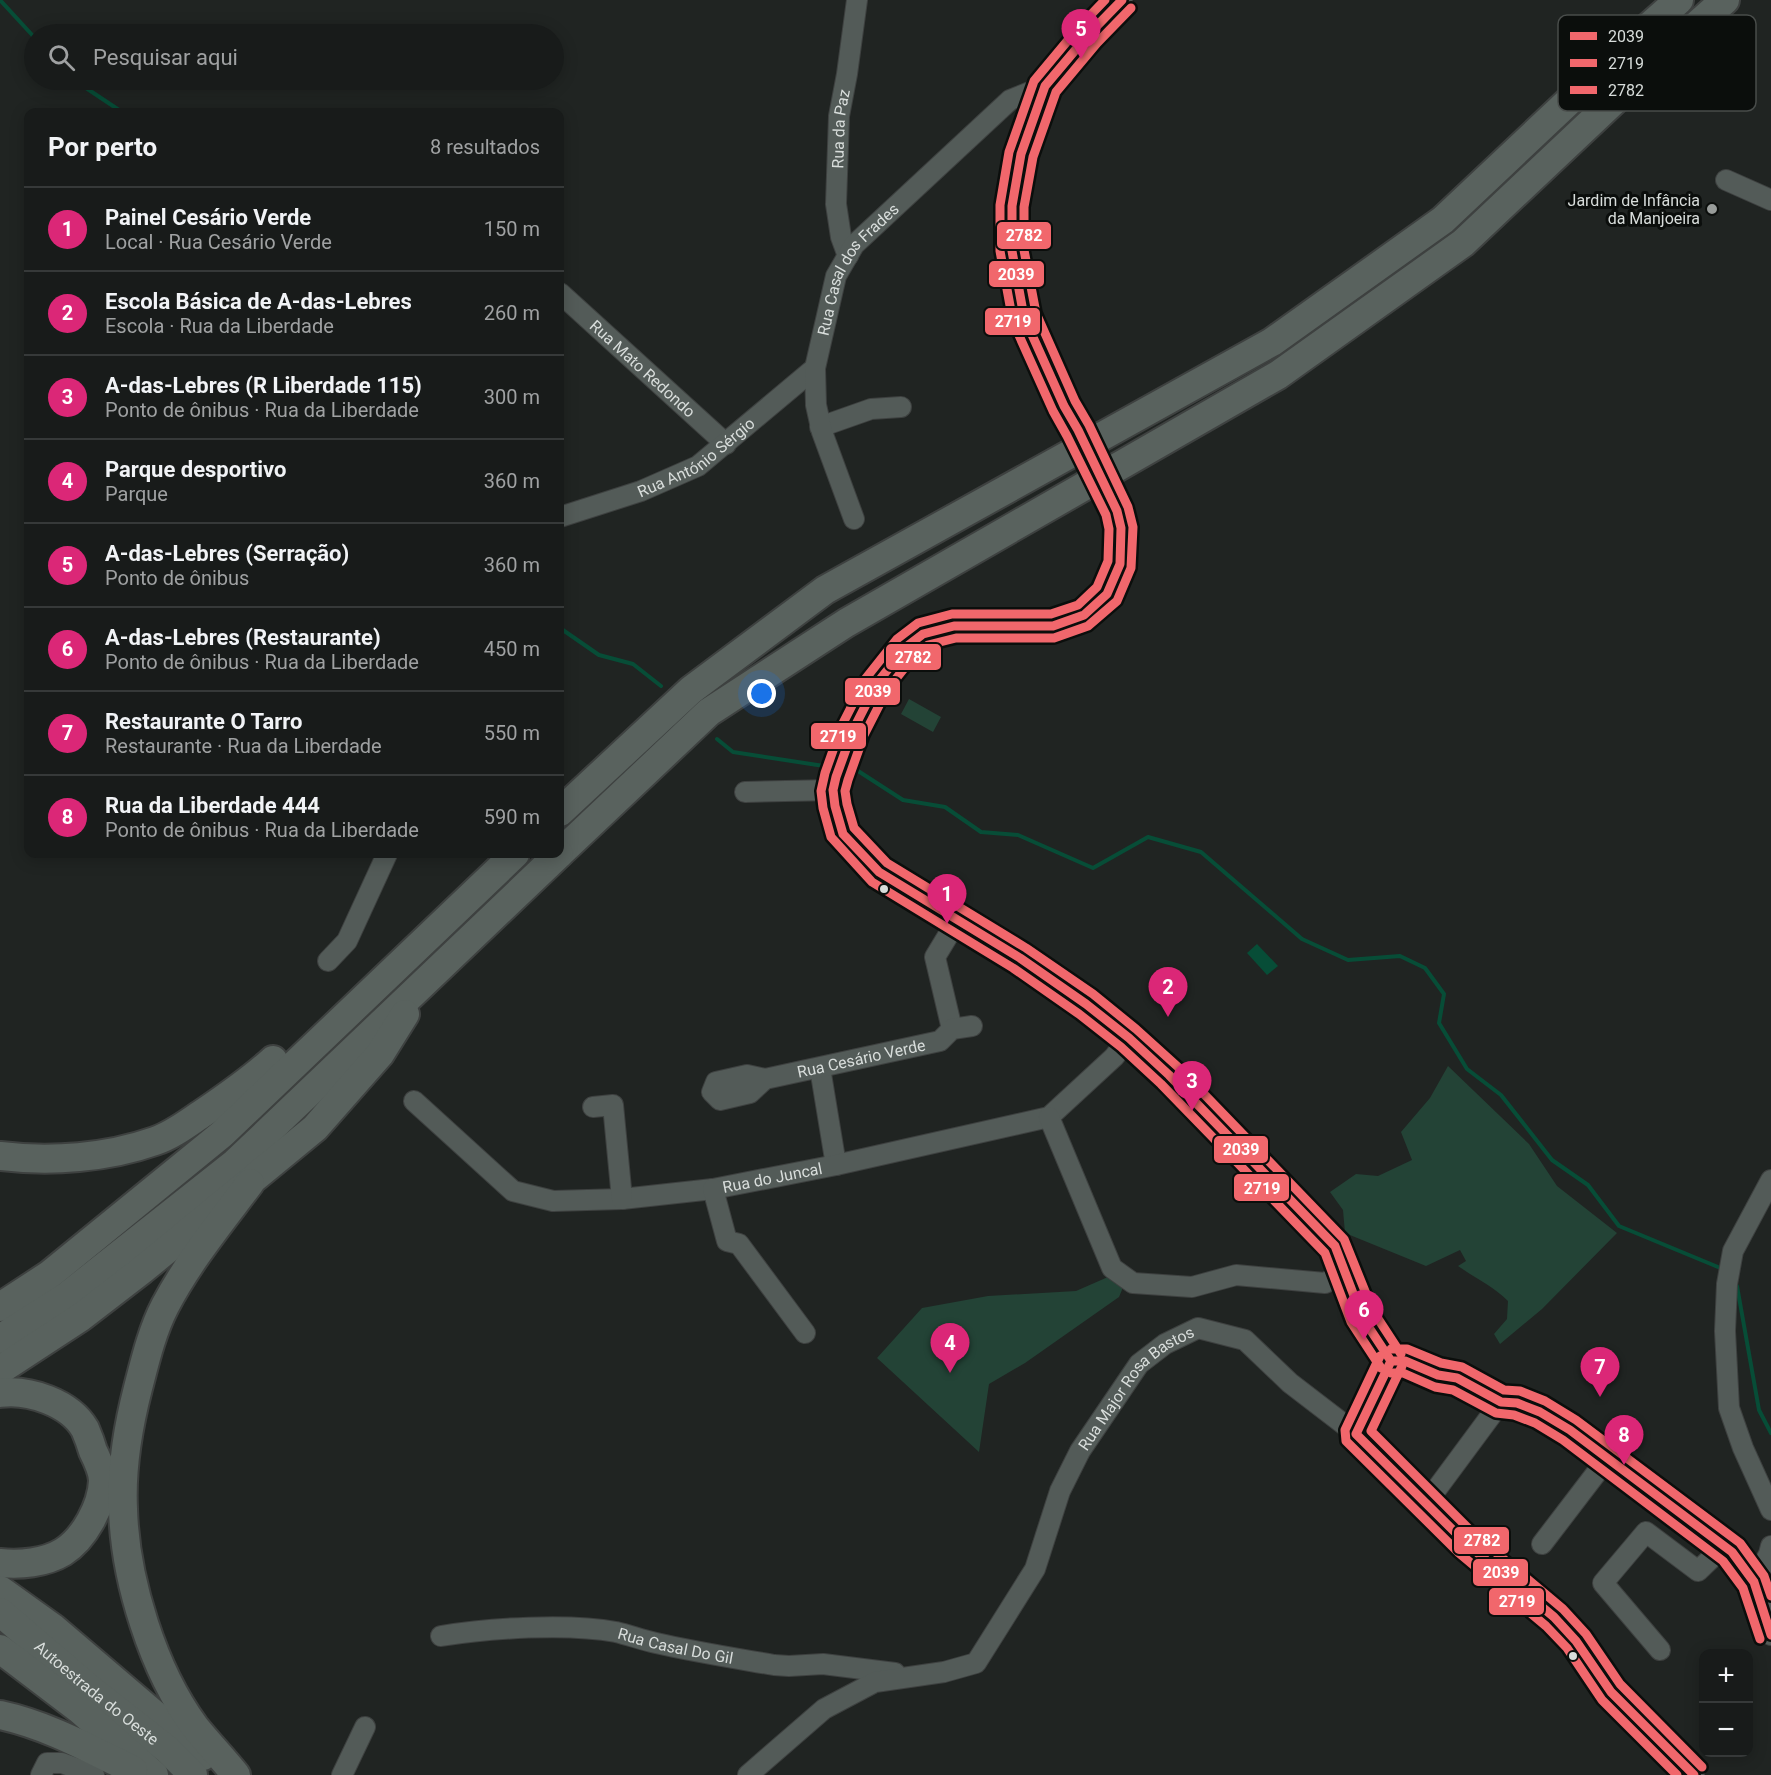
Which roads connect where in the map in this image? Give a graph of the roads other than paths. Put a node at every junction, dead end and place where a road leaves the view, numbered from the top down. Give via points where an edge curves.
1 (857, 0) edge
2 (1122, 0) edge
3 (1679, 0) edge
4 (1725, 0) edge
5 (1662, 15) edge
6 (1708, 15) edge
7 (1045, 86) junction
8 (1558, 111) edge
9 (1603, 111) edge
10 (1726, 180) dead end
11 (1771, 200) edge
12 (848, 256) junction
13 (564, 297) edge
14 (815, 368) junction
15 (901, 407) dead end
16 (820, 427) junction
17 (1078, 430) dead end
18 (726, 444) junction
19 (1107, 489) dead end
20 (564, 516) edge
21 (854, 519) dead end
22 (833, 790) junction
23 (745, 792) dead end
24 (564, 808) edge
25 (564, 848) edge
26 (385, 858) edge
27 (511, 858) edge
28 (554, 858) edge
29 (958, 919) junction
30 (328, 961) dead end
31 (394, 969) junction
32 (429, 977) junction
33 (972, 1026) dead end
34 (952, 1029) junction
35 (1130, 1038) junction
36 (820, 1068) junction
37 (765, 1079) dead end
38 (414, 1101) dead end
39 (593, 1107) dead end
40 (1048, 1117) junction
41 (0, 1156) edge
42 (836, 1165) junction
43 (1771, 1180) edge
44 (250, 1183) junction
45 (713, 1189) junction
46 (622, 1199) junction
47 (1345, 1272) junction
48 (0, 1307) edge
49 (805, 1333) dead end
50 (0, 1340) edge
51 (1391, 1360) junction
52 (0, 1370) edge
53 (0, 1393) edge
54 (1501, 1402) junction
55 (1356, 1434) junction
56 (1607, 1459) junction
57 (1427, 1502) junction
58 (1771, 1510) edge
59 (1542, 1544) dead end
60 (1724, 1546) junction
61 (1771, 1546) edge
62 (0, 1563) edge
63 (1754, 1582) junction
64 (0, 1590) edge
65 (0, 1612) edge
66 (1771, 1635) edge
67 (441, 1636) dead end
68 (0, 1649) edge
69 (1660, 1650) dead end
70 (911, 1676) junction
71 (0, 1715) edge
72 (365, 1727) dead end
73 (41, 1775) edge
74 (94, 1775) edge
75 (143, 1775) edge
76 (154, 1775) edge
77 (193, 1775) edge
78 (225, 1775) edge
79 (236, 1775) edge
80 (342, 1775) edge
81 (748, 1775) edge
82 (1694, 1775) edge

1 - 12 street, Rua da Paz via 839,116 836,204
2 - 7 street
3 - 5 highway
4 - 6 highway
7 - 12 street, Rua Casal dos Frades via 1010,100 854,245
7 - 17 street via 1021,154 1012,207 1012,251 1024,317
8 - 24 highway via 1443,220 1272,342 825,590 691,690
9 - 25 highway via 1463,243 1278,375 846,623 709,712
10 - 11 street
12 - 14 street, Rua Casal dos Frades via 836,276
13 - 18 street, Rua Mato Redondo
14 - 16 street, Rua Casal dos Frades
14 - 18 street, Rua António Sérgio
15 - 16 street via 870,409
16 - 21 street, Rua Casal dos Frades
18 - 20 street, Rua António Sérgio via 698,466 675,477
19 - 22 street via 1121,528 1120,564 1107,594 1084,615 1053,626 954,626 923,634 906,647 877,683 853,730
22 - 23 street
22 - 29 street via 843,834 879,872
26 - 30 street via 347,941
27 - 31 highway
28 - 32 highway
29 - 34 street via 935,957
29 - 35 street via 1020,958
31 - 41 highway via 338,999 251,1081 182,1128 157,1140 118,1152 65,1158
31 - 48 highway via 222,1134 49,1275
32 - 44 highway via 380,1054 315,1128
32 - 50 highway via 235,1163 67,1296
33 - 34 street, Rua Cesário Verde
34 - 36 street, Rua Cesário Verde via 940,1041
35 - 40 street, Rua do Juncal
35 - 47 street via 1335,1246
36 - 37 street, Rua Cesário Verde
36 - 42 street
38 - 46 street, Rua do Juncal via 513,1191 553,1201
39 - 46 street via 620,1104
40 - 42 street, Rua do Juncal
40 - 47 street via 1112,1268 1133,1283 1192,1287 1236,1275 1325,1283
42 - 45 street, Rua do Juncal
43 - 58 street via 1733,1251 1725,1331 1729,1408
44 - 52 highway via 89,1311
44 - 79 highway via 204,1243 164,1308 132,1413 123,1510 142,1622 194,1726
45 - 46 street, Rua do Juncal
45 - 49 street via 727,1241 740,1244
47 - 51 street via 1362,1317
51 - 54 street via 1457,1378
51 - 55 street
53 - 62 highway via 30,1394 58,1403 84,1428 103,1480 93,1516 63,1552 38,1561
54 - 56 street via 1517,1403 1540,1412
54 - 57 street
55 - 57 street, Rua Major Rosa Bastos
55 - 70 street, Rua Major Rosa Bastos via 1290,1383 1245,1340 1198,1328 1165,1344 1139,1364 1080,1451 1060,1491 1035,1569 976,1664
56 - 59 street
56 - 60 street
57 - 82 street, Rua Major Rosa Bastos via 1467,1544 1554,1617 1611,1692
60 - 63 street
60 - 69 street via 1698,1571 1646,1532 1603,1583
61 - 63 street
63 - 66 street
64 - 78 highway via 53,1628
65 - 77 highway, Autoestrada do Oeste
67 - 70 street, Rua Casal Do Gil via 582,1628 774,1665 833,1664
68 - 76 highway, Autoestrada do Oeste via 79,1709
70 - 81 street, Rua Major Rosa Bastos via 875,1682 824,1709
71 - 75 highway via 26,1720
72 - 80 street
73 - 74 street via 47,1763 62,1763

